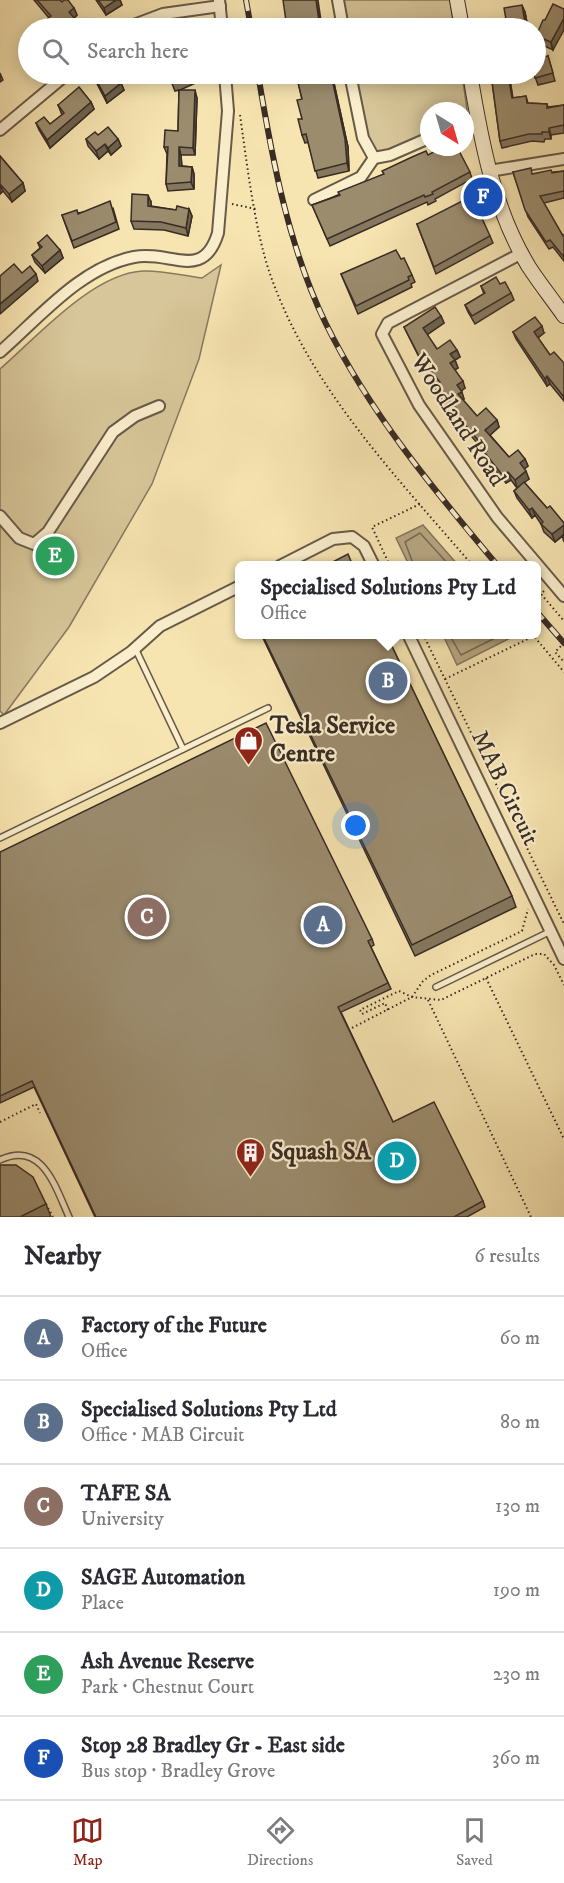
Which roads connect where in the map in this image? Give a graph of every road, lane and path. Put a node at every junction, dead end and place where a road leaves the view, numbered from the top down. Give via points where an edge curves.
1 (338, 0) edge
2 (460, 0) edge
3 (220, 3) edge
4 (152, 18) edge
5 (221, 18) edge
6 (341, 18) edge
7 (461, 18) edge
8 (55, 84) edge
9 (226, 84) edge
10 (352, 84) edge
11 (470, 84) edge
12 (471, 102) edge
13 (239, 111) dead end
14 (474, 128) edge
15 (0, 130) edge
16 (420, 142) edge
17 (374, 158) junction
18 (564, 159) edge
19 (489, 171) junction
20 (314, 200) dead end
21 (221, 201) junction
22 (256, 209) junction
23 (522, 253) junction
24 (564, 316) edge
25 (0, 352) edge
26 (159, 406) dead end
27 (420, 504) junction
28 (0, 516) edge
29 (290, 561) edge
30 (372, 561) edge
31 (388, 561) edge
32 (469, 561) edge
33 (534, 561) edge
34 (541, 569) edge
35 (553, 583) junction
36 (235, 588) edge
37 (563, 594) edge
38 (564, 621) edge
39 (410, 639) edge
40 (425, 639) edge
41 (525, 639) edge
42 (536, 639) edge
43 (564, 643) edge
44 (135, 648) junction
45 (564, 663) edge
46 (564, 671) edge
47 (445, 679) junction
48 (268, 708) dead end
49 (0, 723) edge
50 (183, 749) junction
51 (0, 838) edge
52 (528, 909) dead end
53 (564, 924) edge
54 (550, 931) junction
55 (564, 959) edge
56 (486, 978) junction
57 (564, 985) edge
58 (436, 987) dead end
59 (412, 998) junction
60 (428, 999) junction
61 (388, 1010) junction
62 (345, 1031) edge
63 (40, 1113) dead end
64 (0, 1122) edge
65 (564, 1139) edge
66 (0, 1160) edge
67 (44, 1199) edge
68 (53, 1217) edge
69 (69, 1217) edge
70 (531, 1217) edge

1 - 6 street
2 - 7 street
3 - 4 street
3 - 5 street
8 - 15 street
9 - 21 street via 228,111
10 - 17 street via 363,138
11 - 12 street
13 - 22 path
14 - 19 street
16 - 17 street
17 - 20 street via 361,177
18 - 19 street
19 - 23 street
21 - 22 path
21 - 25 street via 213,250 203,260 135,256 108,265 77,285
22 - 27 path via 269,270 308,352 352,421
23 - 24 street
23 - 33 street, Woodland Road via 388,322 382,334 419,405 497,517
26 - 28 street via 135,416 113,432 40,540 26,543
27 - 31 path via 372,527
27 - 32 path
29 - 30 street via 333,539 352,537 364,546
34 - 35 street, Woodland Road
35 - 37 street, Woodland Road
35 - 38 path via 541,594
36 - 44 street via 160,626
39 - 54 street, MAB Circuit
40 - 47 path
41 - 47 path
42 - 46 path
43 - 45 path via 555,652
44 - 49 street via 94,677
44 - 50 lane
47 - 53 path
48 - 50 lane
50 - 51 lane
52 - 59 path via 522,931 431,975
54 - 55 street, MAB Circuit
54 - 58 lane
56 - 57 path via 535,954 544,954
56 - 60 path via 441,1000
56 - 65 path
59 - 60 path
59 - 61 path
59 - 61 path via 399,991 360,1010 362,1014 385,1003
60 - 70 path
61 - 62 path
63 - 64 path via 36,1104
66 - 69 lane via 14,1153 37,1160 51,1178
67 - 68 path

